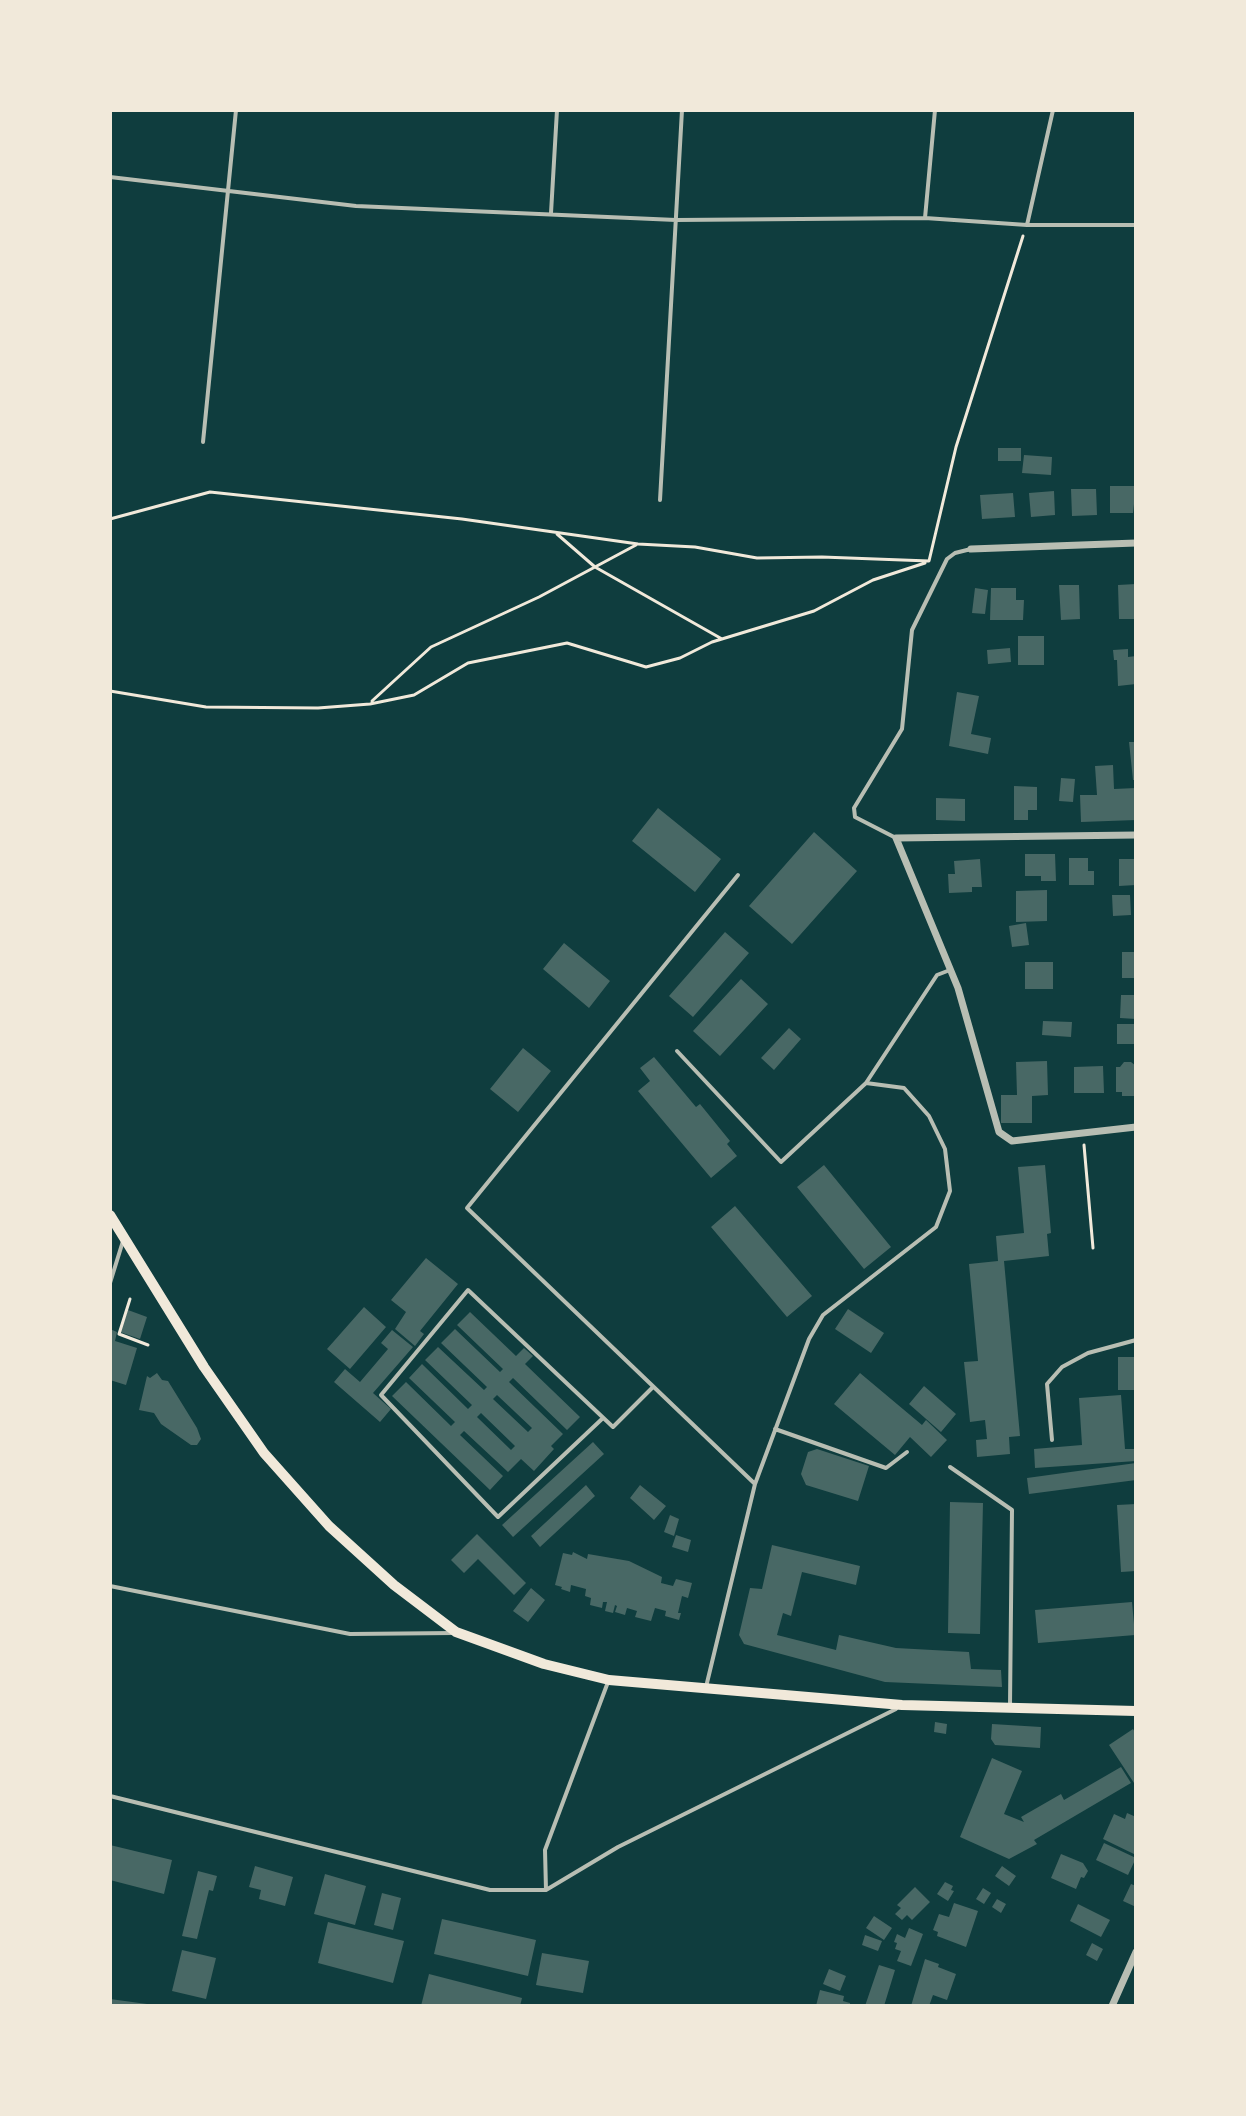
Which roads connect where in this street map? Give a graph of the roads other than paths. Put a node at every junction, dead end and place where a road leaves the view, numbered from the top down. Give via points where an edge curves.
1 (236, 110) edge
2 (557, 110) edge
3 (682, 110) edge
4 (935, 110) edge
5 (1053, 110) edge
6 (110, 177) edge
7 (228, 190) junction
8 (551, 213) junction
9 (925, 218) junction
10 (676, 220) junction
11 (1027, 225) junction
12 (1136, 225) edge
13 (203, 442) dead end
14 (660, 500) dead end
15 (1136, 543) edge
16 (971, 549) joint
17 (1136, 835) edge
18 (896, 838) junction
19 (738, 875) dead end
20 (950, 970) junction
21 (677, 1051) dead end
22 (866, 1083) junction
23 (1136, 1127) edge
24 (110, 1215) edge
25 (123, 1241) junction
26 (110, 1283) edge
27 (1136, 1340) edge
28 (653, 1387) junction
29 (603, 1418) junction
30 (775, 1429) junction
31 (1052, 1440) dead end
32 (907, 1452) dead end
33 (950, 1467) dead end
34 (755, 1484) junction
35 (110, 1586) edge
36 (456, 1632) junction
37 (609, 1680) junction
38 (705, 1689) junction
39 (902, 1705) junction
40 (1010, 1708) junction
41 (1136, 1711) edge
42 (110, 1796) edge
43 (546, 1890) junction
44 (1136, 1952) edge
45 (1112, 2006) edge

1 - 7 lane
2 - 8 lane
3 - 10 lane
4 - 9 lane
5 - 11 lane
6 - 7 lane
7 - 8 lane via 356,206
7 - 13 lane
8 - 10 lane
9 - 10 lane
9 - 11 lane
10 - 14 lane
11 - 12 lane
15 - 16 street
16 - 18 lane via 947,559 912,630 902,729 854,808 855,817
17 - 18 street
18 - 20 street
19 - 28 lane via 467,1208
20 - 22 lane via 937,975
20 - 23 street via 999,1132 1012,1141
21 - 22 lane via 781,1162
22 - 30 lane via 904,1088 929,1116 945,1149 950,1191 936,1227 823,1315
24 - 25 main road
25 - 26 lane
25 - 36 main road via 264,1453 329,1526
27 - 31 lane via 1088,1353 1062,1367 1047,1384
28 - 29 lane via 613,1427
28 - 34 lane
29 - 29 lane via 498,1517 381,1395 468,1290
30 - 32 lane via 886,1468
30 - 34 lane
33 - 40 lane via 1012,1510
34 - 38 lane
35 - 36 lane via 350,1634
36 - 37 main road via 544,1664
37 - 38 main road
37 - 43 lane via 545,1850
38 - 39 main road
39 - 40 main road
39 - 43 lane via 618,1847
40 - 41 main road
42 - 43 lane via 490,1890
44 - 45 street

